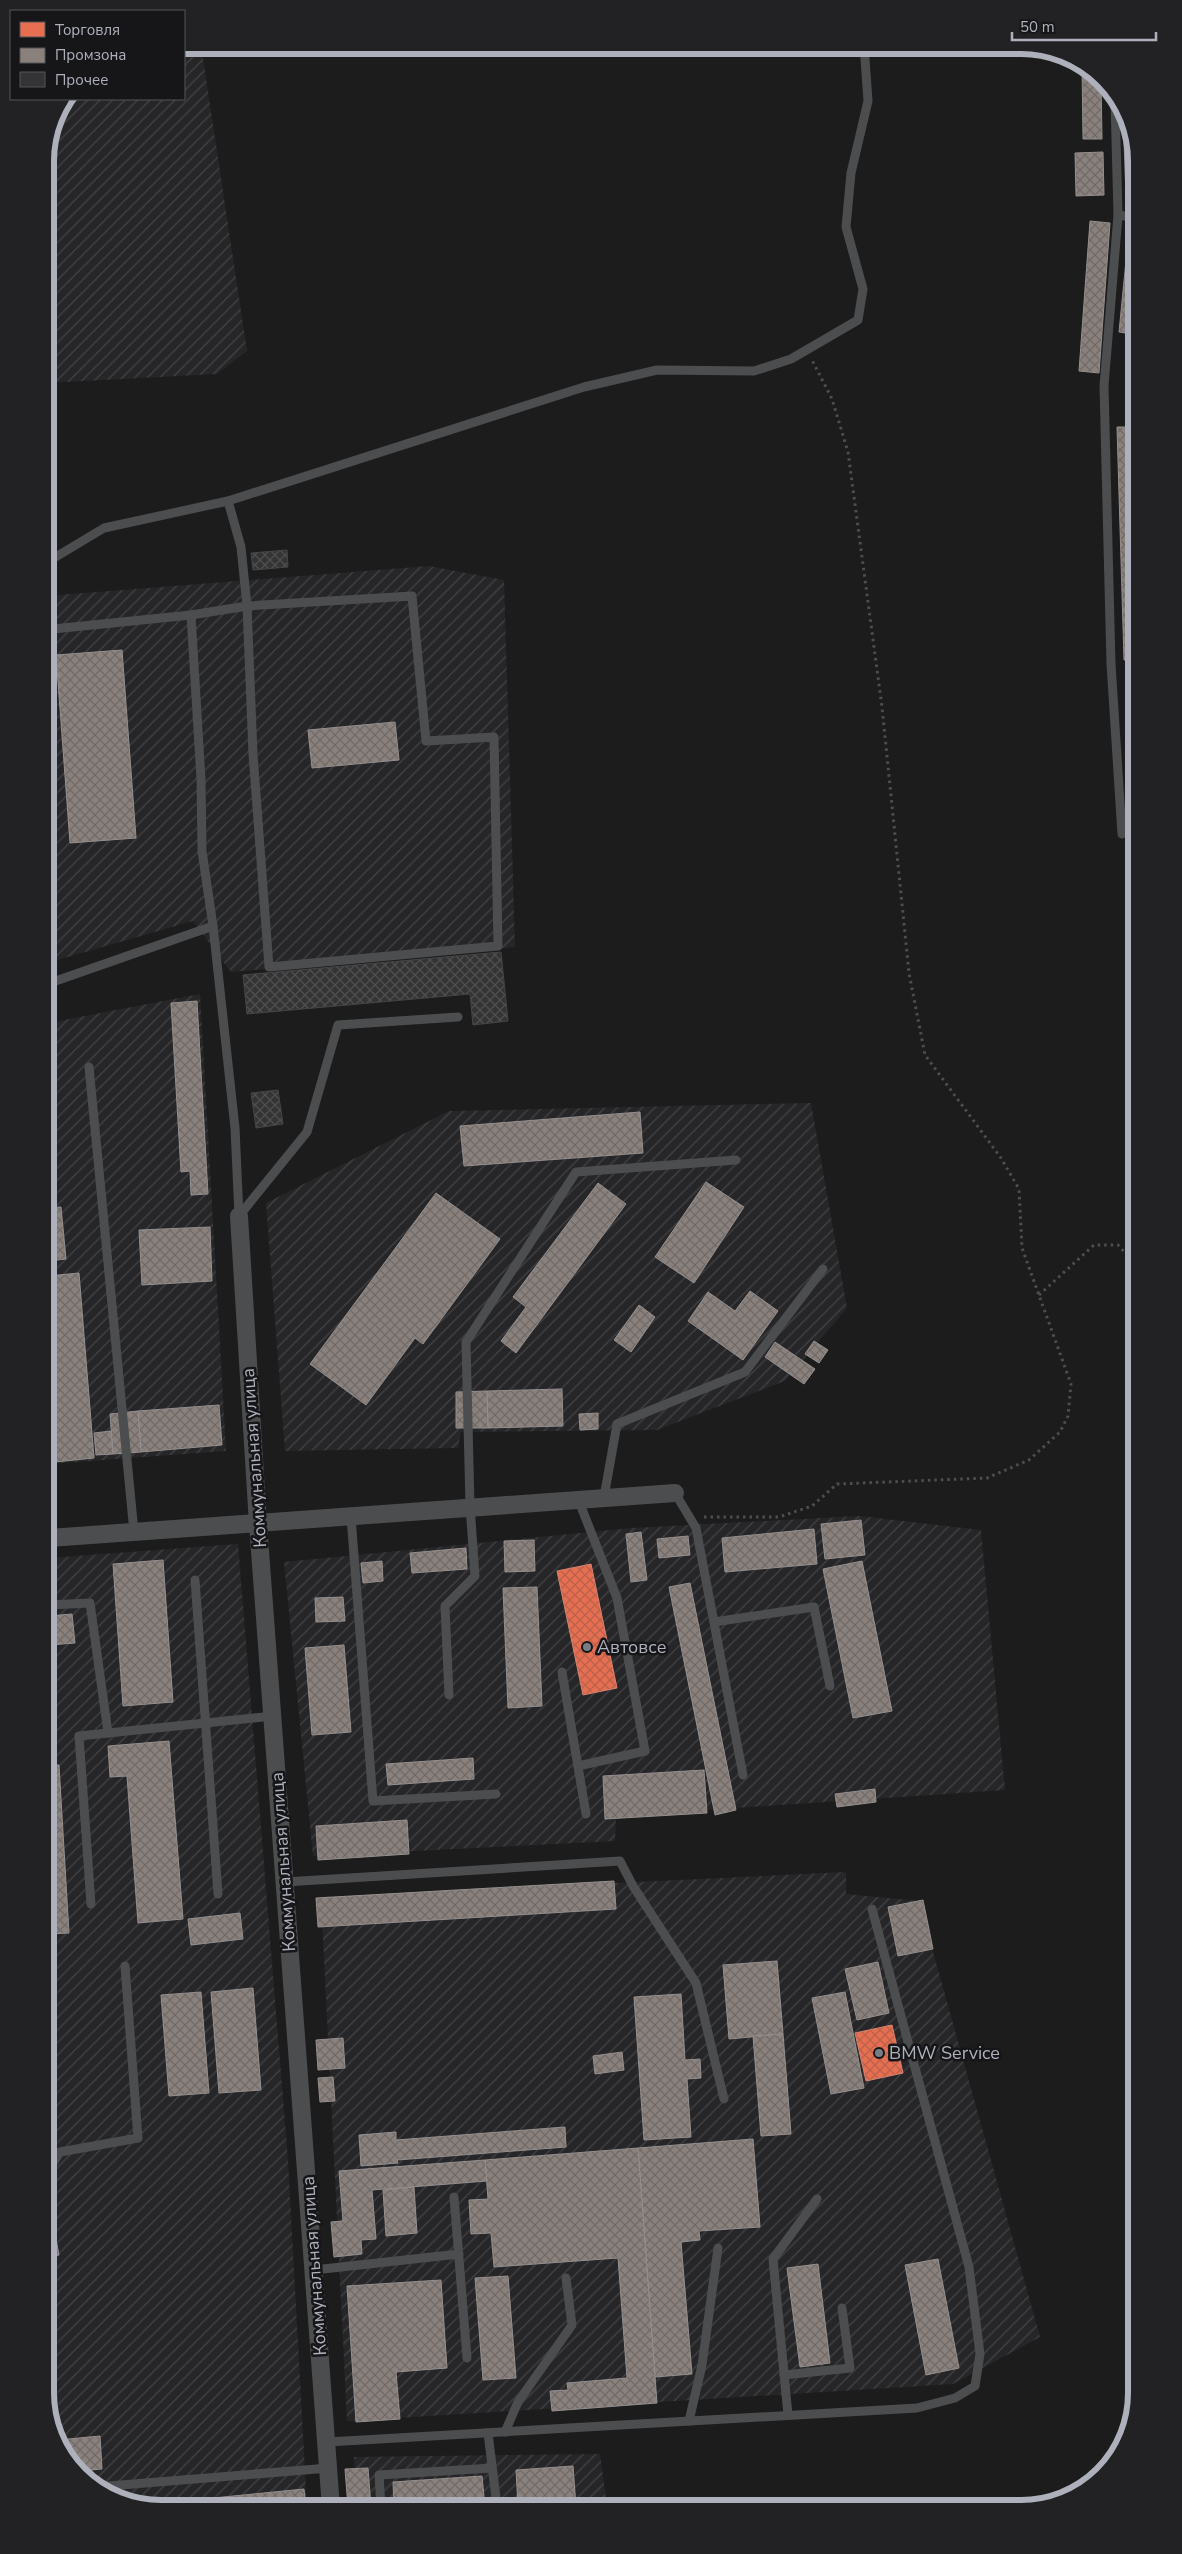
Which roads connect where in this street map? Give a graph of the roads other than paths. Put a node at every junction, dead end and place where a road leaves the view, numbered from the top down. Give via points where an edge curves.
1 (865, 54) edge
2 (1115, 111) edge
3 (1118, 215) junction
4 (1128, 217) edge
5 (228, 501) junction
6 (54, 556) edge
7 (247, 606) junction
8 (190, 615) junction
9 (54, 629) edge
10 (1122, 834) dead end
11 (213, 926) junction
12 (54, 982) edge
13 (458, 1017) dead end
14 (88, 1067) dead end
15 (736, 1160) dead end
16 (238, 1216) junction
17 (823, 1269) dead end
18 (675, 1493) joint
19 (604, 1497) junction
20 (578, 1499) junction
21 (470, 1506) junction
22 (351, 1517) junction
23 (258, 1524) junction
24 (134, 1532) junction
25 (54, 1538) edge
26 (195, 1580) dead end
27 (54, 1605) edge
28 (714, 1622) junction
29 (562, 1672) dead end
30 (830, 1686) dead end
31 (449, 1695) dead end
32 (273, 1716) junction
33 (206, 1723) junction
34 (108, 1733) junction
35 (578, 1766) junction
36 (743, 1775) dead end
37 (496, 1794) dead end
38 (586, 1814) dead end
39 (285, 1882) junction
40 (218, 1894) dead end
41 (91, 1904) dead end
42 (872, 1909) dead end
43 (125, 1966) dead end
44 (724, 2099) dead end
45 (54, 2161) edge
46 (454, 2197) dead end
47 (817, 2199) dead end
48 (718, 2248) dead end
49 (459, 2254) junction
50 (314, 2270) junction
51 (566, 2278) dead end
52 (842, 2308) dead end
53 (467, 2358) dead end
54 (784, 2375) junction
55 (788, 2415) junction
56 (688, 2421) junction
57 (505, 2432) junction
58 (488, 2433) junction
59 (327, 2442) junction
60 (329, 2468) junction
61 (492, 2468) junction
62 (109, 2486) edge
63 (331, 2500) edge
64 (381, 2500) edge
65 (496, 2500) edge

1 - 5 lane via 868,101 851,174 846,227 863,290 858,320 791,359 754,371 657,370 584,387
2 - 3 lane
3 - 4 lane
3 - 10 lane via 1104,386 1111,664
5 - 6 lane via 104,528
5 - 7 lane via 241,548
7 - 7 lane via 253,754 269,967 498,946 494,737 426,741 412,596
7 - 8 lane
8 - 9 lane
8 - 11 lane via 201,778 202,851
11 - 12 lane
11 - 16 lane via 235,1128
13 - 16 lane via 338,1025 309,1129
14 - 24 lane
15 - 21 lane via 576,1172 466,1342
16 - 23 street, Коммунальная улица
17 - 19 lane via 745,1372 617,1424
18 - 19 street
18 - 28 lane via 696,1528
19 - 20 street
20 - 21 street
20 - 35 lane via 617,1598 644,1751
21 - 22 street
21 - 31 lane via 475,1576 446,1606
22 - 23 street
22 - 37 lane via 373,1801
23 - 24 street
23 - 32 street, Коммунальная улица
24 - 25 street
26 - 33 lane
27 - 34 lane via 90,1603
28 - 30 lane via 814,1606
28 - 36 lane
29 - 35 lane
32 - 33 lane
32 - 39 street, Коммунальная улица
33 - 34 lane
33 - 40 lane
34 - 41 lane via 79,1736
35 - 38 lane
39 - 44 lane via 620,1861 696,1983
39 - 50 street, Коммунальная улица
42 - 55 lane via 969,2267 980,2354 975,2386 955,2398 917,2408
43 - 45 lane via 138,2138 60,2152
46 - 49 lane
47 - 54 lane via 773,2259
48 - 56 lane via 702,2365
49 - 50 lane
49 - 53 lane
50 - 59 street, Коммунальная улица
51 - 57 lane via 572,2325 518,2402
52 - 54 lane via 850,2368
54 - 55 lane
55 - 56 lane
56 - 57 lane
57 - 58 lane
58 - 59 lane
58 - 61 lane
59 - 60 street, Коммунальная улица
60 - 62 lane
60 - 63 street, Коммунальная улица
61 - 64 lane via 379,2475
61 - 65 lane

